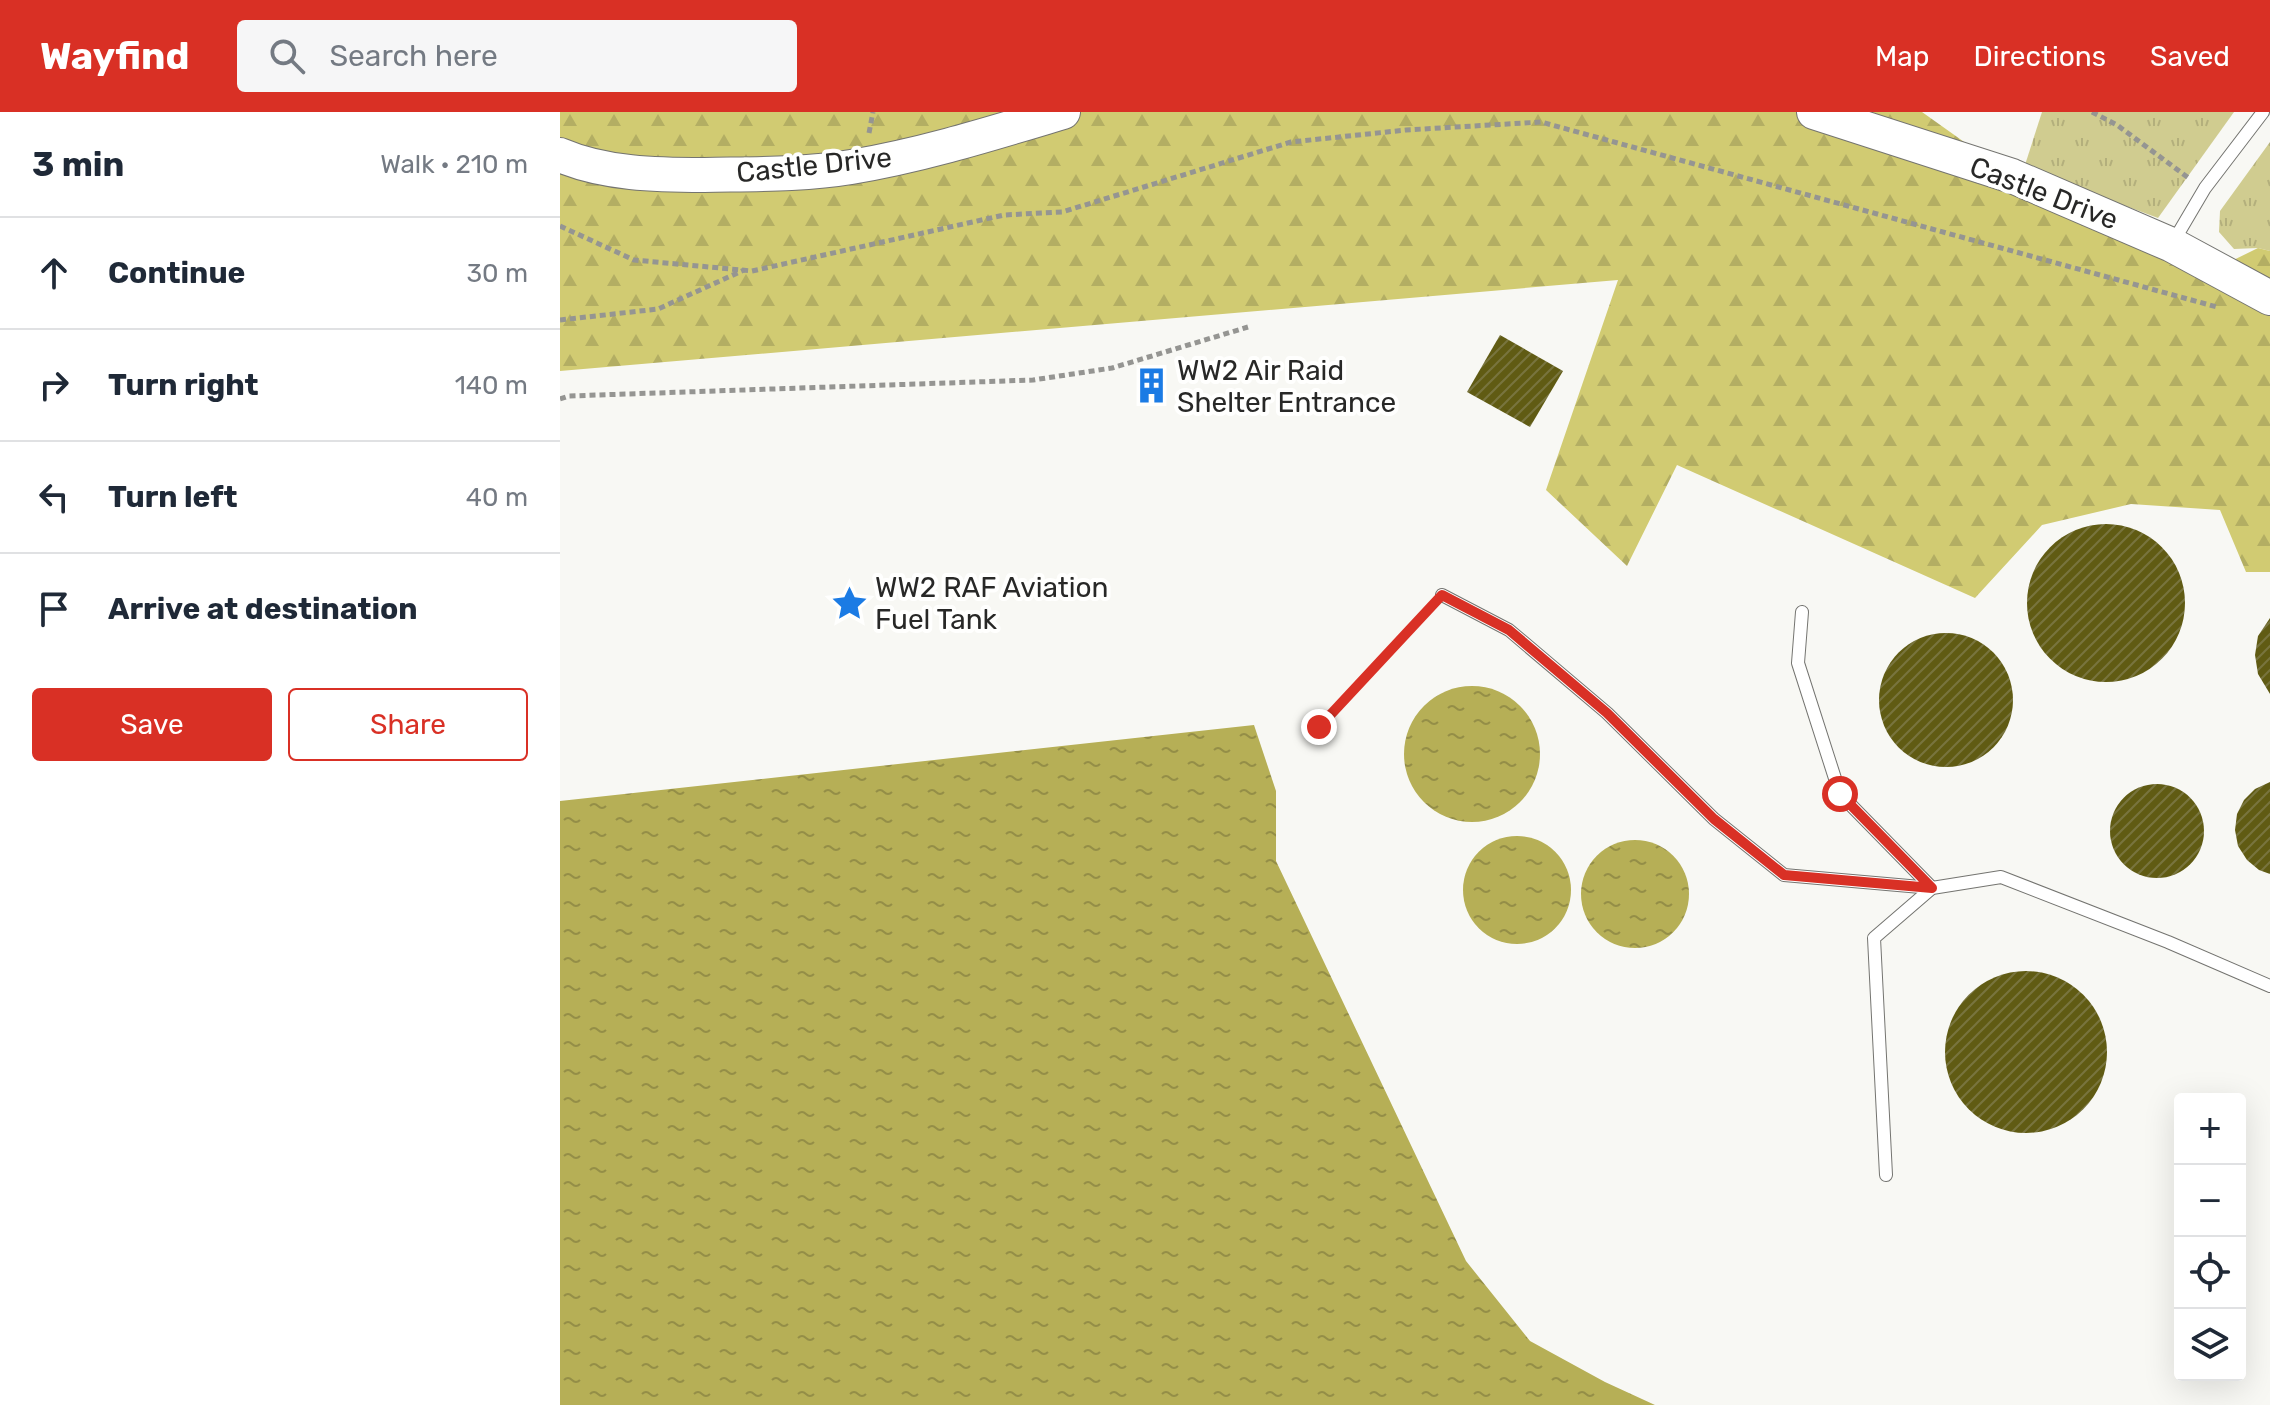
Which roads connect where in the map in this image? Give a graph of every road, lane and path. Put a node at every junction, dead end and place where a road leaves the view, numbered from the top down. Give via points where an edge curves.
1 (1063, 112) edge
2 (1814, 112) edge
3 (2092, 112) edge
4 (2263, 112) edge
5 (560, 155) edge
6 (2205, 188) junction
7 (560, 226) edge
8 (2172, 245) junction
9 (745, 270) junction
10 (2267, 297) edge
11 (560, 320) edge
12 (1248, 327) dead end
13 (560, 399) edge
14 (1442, 595) joint
15 (1802, 612) dead end
16 (1319, 727) dead end
17 (1932, 888) junction
18 (2270, 986) edge
19 (1886, 1175) dead end

1 - 5 street, Castle Drive via 930,152 847,168 662,175
2 - 8 street, Castle Drive via 2012,176
3 - 6 path
4 - 6 lane
6 - 8 lane
7 - 9 path via 634,260
8 - 10 street, Castle Drive
9 - 10 path via 1004,215 1062,212 1291,142 1541,122 2221,308
9 - 11 path via 658,309
12 - 13 path via 1112,368 1033,380
14 - 16 path
14 - 17 lane via 1509,630 1607,713 1714,819 1784,875
15 - 17 lane via 1798,663 1840,794
17 - 18 lane via 2001,877
17 - 19 lane via 1874,938

